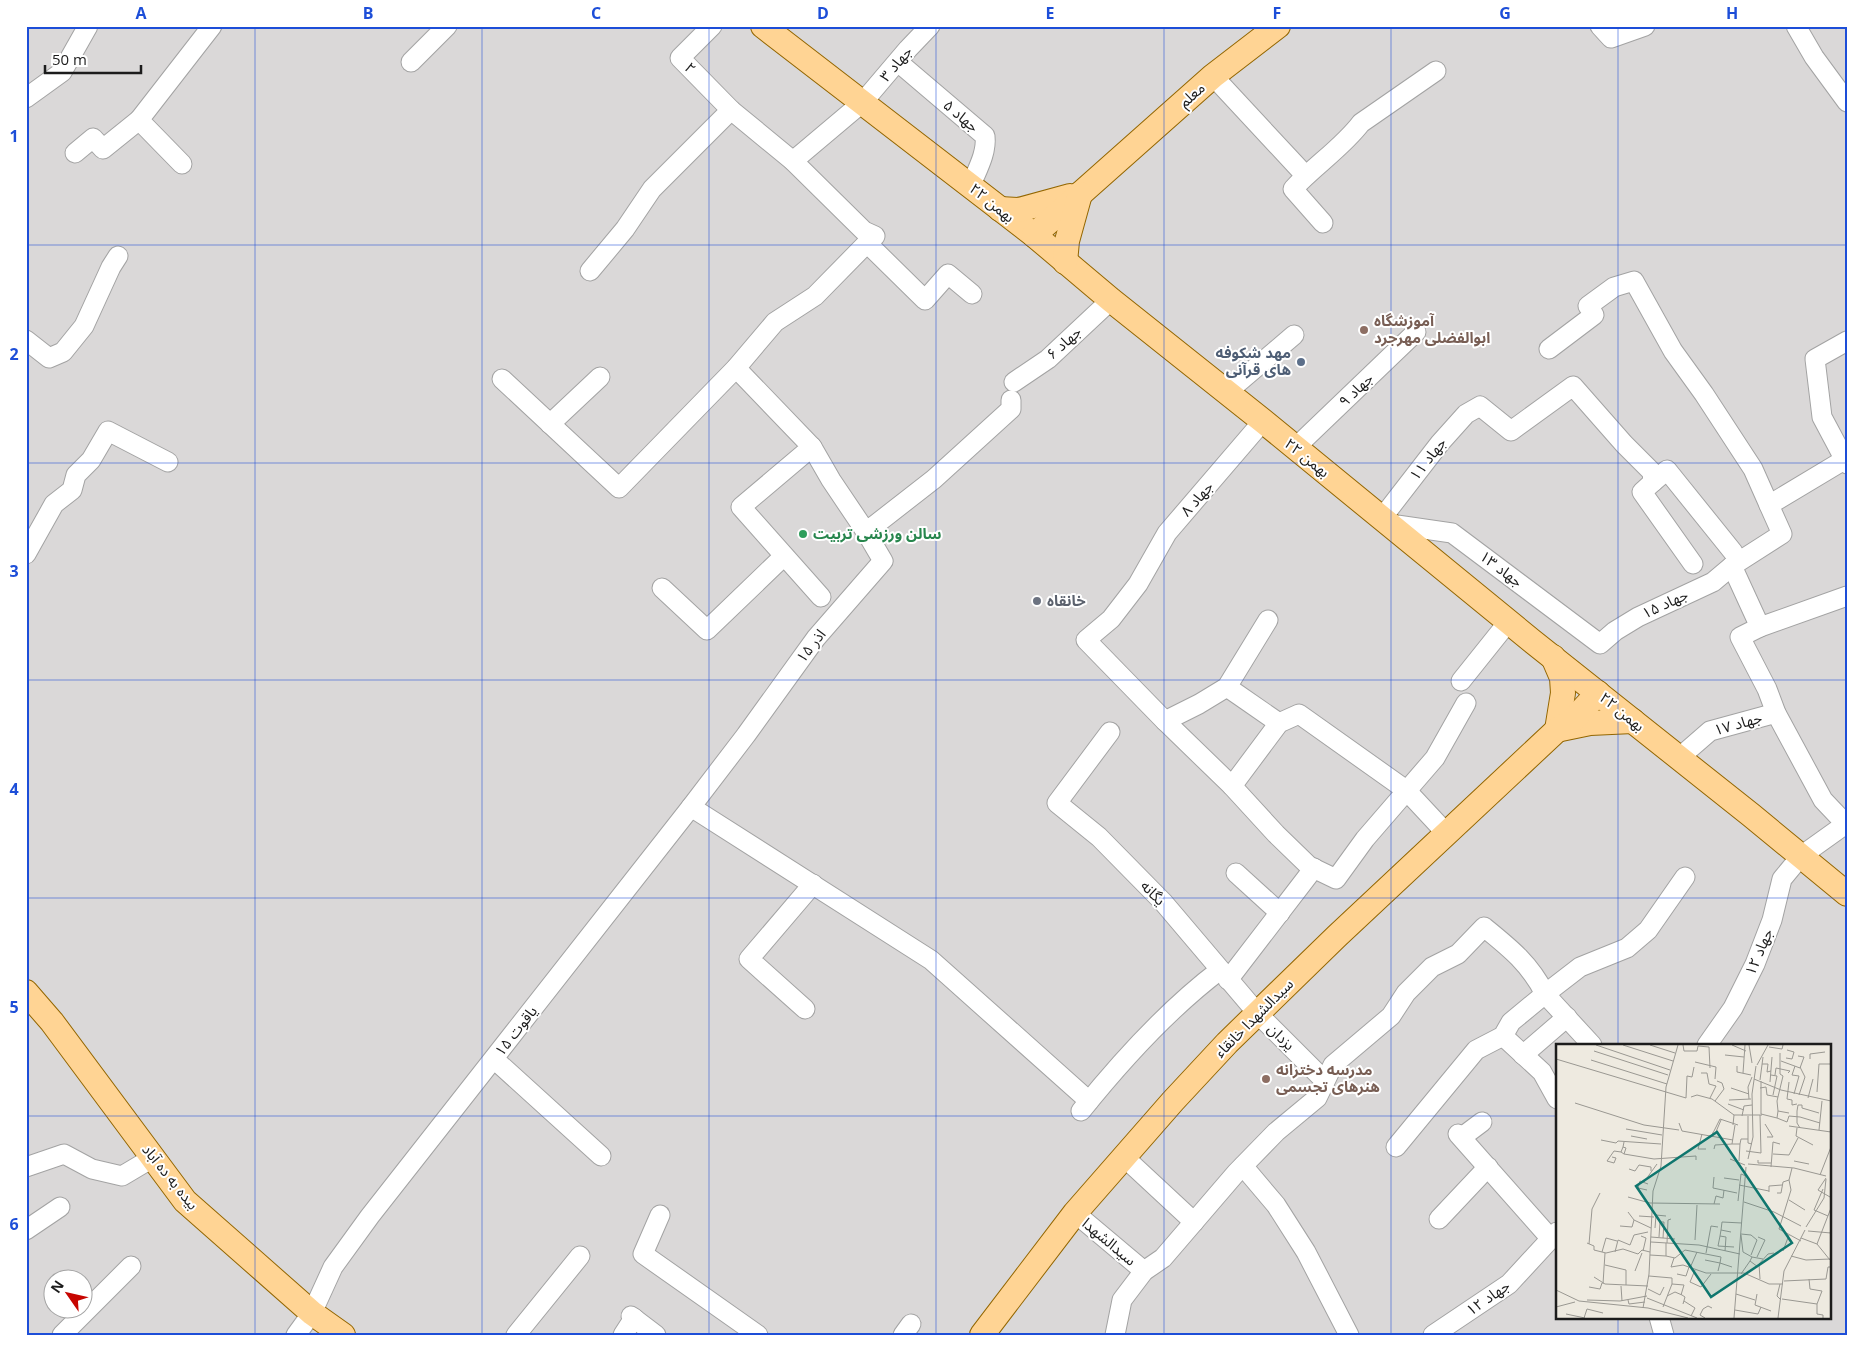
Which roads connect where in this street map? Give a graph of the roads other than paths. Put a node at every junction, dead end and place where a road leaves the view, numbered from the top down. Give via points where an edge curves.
1 (88, 26) edge
2 (212, 26) edge
3 (448, 26) edge
4 (712, 26) edge
5 (763, 26) edge
6 (930, 26) edge
7 (1278, 26) edge
8 (1645, 26) edge
9 (1796, 26) edge
10 (1606, 32) edge
11 (411, 62) dead end
12 (898, 62) junction
13 (1436, 71) dead end
14 (1213, 76) junction
15 (26, 98) edge
16 (863, 102) junction
17 (1847, 102) edge
18 (731, 110) junction
19 (139, 120) junction
20 (76, 153) dead end
21 (793, 161) junction
22 (182, 164) dead end
23 (1305, 176) junction
24 (971, 185) junction
25 (1075, 195) junction
26 (1000, 209) junction
27 (1323, 223) dead end
28 (1030, 232) junction
29 (867, 242) junction
30 (118, 256) dead end
31 (1065, 262) junction
32 (590, 271) dead end
33 (972, 294) dead end
34 (1111, 300) junction
35 (1416, 332) dead end
36 (1294, 335) dead end
37 (26, 340) edge
38 (1847, 341) edge
39 (1549, 349) dead end
40 (736, 368) junction
41 (600, 377) dead end
42 (502, 379) dead end
43 (1226, 393) junction
44 (1263, 421) junction
45 (550, 424) junction
46 (812, 447) junction
47 (1295, 448) junction
48 (168, 462) dead end
49 (1846, 462) edge
50 (1653, 482) junction
51 (1768, 505) junction
52 (1386, 521) junction
53 (866, 532) junction
54 (26, 554) edge
55 (784, 556) junction
56 (1733, 559) junction
57 (1693, 564) dead end
58 (662, 588) dead end
59 (1847, 596) edge
60 (821, 597) dead end
61 (1268, 620) dead end
62 (1508, 621) junction
63 (1760, 627) junction
64 (1600, 644) joint
65 (1553, 656) junction
66 (1462, 681) dead end
67 (1227, 687) junction
68 (1594, 689) junction
69 (1466, 703) dead end
70 (1776, 713) junction
71 (1165, 720) junction
72 (1633, 721) junction
73 (1279, 723) junction
74 (1557, 730) junction
75 (1110, 732) dead end
76 (746, 735) joint
77 (1679, 758) junction
78 (1232, 786) junction
79 (1406, 790) junction
80 (692, 807) junction
81 (1845, 822) edge
82 (1447, 834) junction
83 (1802, 856) junction
84 (1314, 868) junction
85 (1236, 873) dead end
86 (1685, 877) dead end
87 (813, 884) junction
88 (1847, 894) edge
89 (1280, 913) junction
90 (1224, 975) junction
91 (26, 992) edge
92 (1545, 994) junction
93 (805, 1009) dead end
94 (1258, 1014) junction
95 (1567, 1017) junction
96 (1503, 1036) junction
97 (1591, 1044) edge
98 (1708, 1044) edge
99 (1523, 1055) junction
100 (494, 1059) junction
101 (1325, 1080) junction
102 (1556, 1097) edge
103 (1482, 1122) dead end
104 (1396, 1147) dead end
105 (601, 1156) dead end
106 (1124, 1157) junction
107 (154, 1158) junction
108 (1243, 1166) junction
109 (26, 1167) edge
110 (1488, 1167) junction
111 (60, 1207) dead end
112 (1075, 1213) junction
113 (660, 1215) dead end
114 (1439, 1219) dead end
115 (1194, 1222) junction
116 (26, 1230) edge
117 (1554, 1236) edge
118 (580, 1256) dead end
119 (131, 1266) dead end
120 (1144, 1270) junction
121 (312, 1313) junction
122 (1659, 1318) edge
123 (62, 1335) edge
124 (296, 1335) edge
125 (343, 1335) edge
126 (516, 1335) edge
127 (623, 1335) edge
128 (656, 1335) edge
129 (758, 1335) edge
130 (982, 1335) edge
131 (1114, 1335) edge
132 (1349, 1335) edge
133 (1433, 1335) edge
134 (1664, 1335) edge

1 - 15 street via 62,72
2 - 19 street
3 - 11 street
4 - 18 street, ۲ via 680,58
5 - 16 main road, ۲۲ بهمن
6 - 12 street, جهاد ۳
7 - 14 main road, معلم
8 - 10 street
9 - 17 street
12 - 16 street, جهاد ۳
12 - 24 street, جهاد ۵ via 985,136 984,151
13 - 23 street via 1361,123
14 - 23 street
14 - 25 main road, معلم
16 - 21 street, جهاد ۳
16 - 24 main road, ۲۲ بهمن
18 - 21 street
18 - 32 street via 652,189 625,229
19 - 20 street via 103,149 93,138
19 - 22 street
21 - 29 street via 864,231 875,236
23 - 27 street via 1293,189
24 - 26 main road, ۲۲ بهمن
25 - 26 main road via 1019,210
25 - 28 main road, معلم
25 - 31 main road
26 - 28 main road, ۲۲ بهمن
28 - 31 main road, ۲۲ بهمن
29 - 33 street via 925,300 948,274
29 - 40 street via 815,296 775,322
30 - 37 street via 84,326 63,352 49,358
31 - 34 main road, ۲۲ بهمن
34 - 43 main road, ۲۲ بهمن
34 - 53 street, جهاد ۶ via 1013,391 1011,409 934,479
35 - 47 street, جهاد ۹
36 - 43 street
38 - 49 street via 1815,359 1822,417
39 - 51 street via 1594,315 1588,306 1614,287 1634,281 1673,351 1753,470
40 - 45 street via 618,488
40 - 46 street
41 - 45 street
42 - 45 street
43 - 44 main road, ۲۲ بهمن
44 - 47 main road, ۲۲ بهمن
44 - 71 street, جهاد ۸ via 1167,533 1138,584 1111,619 1086,640
46 - 53 street
46 - 55 street via 741,507
47 - 52 main road, ۲۲ بهمن
48 - 54 street via 108,432 91,460 76,475 72,490 54,504
49 - 51 street via 1825,470
50 - 52 street, جهاد ۱۱ via 1652,472 1573,386 1510,431 1480,406 1466,414 1440,443
50 - 56 street via 1667,470
50 - 57 street via 1642,492
51 - 56 street, جهاد ۱۵ via 1782,534
52 - 62 main road, ۲۲ بهمن
52 - 64 street, جهاد ۱۳ via 1452,533
53 - 76 street, اذر ۱۵ via 883,562 816,638
55 - 58 street via 707,630
55 - 60 street
56 - 63 street
56 - 64 street, جهاد ۱۵ via 1713,582 1638,617
59 - 63 street
61 - 67 street
62 - 65 main road, ۲۲ بهمن
62 - 66 street
63 - 70 street via 1740,637
65 - 68 main road, ۲۲ بهمن
65 - 74 main road via 1562,678 1563,692
67 - 71 street
67 - 73 street
68 - 72 main road, ۲۲ بهمن
68 - 74 main road, سیدالشهدا خانقاء via 1562,719
69 - 79 street via 1435,758
70 - 77 street, جهاد ۱۷ via 1710,731
70 - 81 street via 1823,800
71 - 78 street
72 - 74 main road via 1590,723
72 - 77 main road, ۲۲ بهمن
73 - 78 street
73 - 79 street via 1299,714
74 - 82 main road, سیدالشهدا خانقاء
75 - 90 street, یگانه via 1057,803 1099,837 1163,902
76 - 80 street, یاقوت ۱۵
77 - 83 main road, ۲۲ بهمن
78 - 84 street via 1276,834
79 - 82 street
79 - 84 street via 1336,880
80 - 87 street
80 - 100 street, یاقوت ۱۵
81 - 83 street, جهاد ۱۲
82 - 94 main road, سیدالشهدا خانقاء
83 - 88 main road, ۲۲ بهمن
83 - 98 street, جهاد ۱۲ via 1782,879 1772,920 1755,964 1733,1008
84 - 89 street
85 - 89 street
86 - 92 street via 1648,930 1627,948 1580,966
87 - 90 street via 931,960 1085,1106 1113,1070 1188,994
87 - 93 street via 749,960
89 - 90 street
90 - 94 street, یگانه
91 - 107 main road, بیده به ده آباد
92 - 95 street
92 - 96 street via 1511,1022
92 - 101 street via 1535,975 1508,946 1484,927 1458,954 1432,967 1406,993 1392,1016 1333,1065
94 - 101 street, یزدان
94 - 106 main road, سیدالشهدا خانقاء via 1180,1093
95 - 97 street
95 - 99 street
96 - 99 street
96 - 104 street via 1476,1050
99 - 102 street via 1542,1072
100 - 105 street
100 - 121 street, یاقوت ۱۵ via 333,1267
101 - 108 street via 1317,1098 1276,1132
103 - 110 street via 1460,1135
106 - 112 main road, سیدالشهدا خانقاء
106 - 115 street
107 - 109 street via 122,1176 92,1169 64,1154
107 - 121 main road, بیده به ده آباد via 186,1202
108 - 115 street
108 - 132 street via 1276,1205 1306,1252
110 - 114 street
110 - 117 street
111 - 116 street
112 - 120 street, سیدالشهدا
112 - 130 main road, سیدالشهدا خانقاء
113 - 129 street via 643,1254
115 - 120 street via 1163,1258
117 - 133 street, جهاد ۱۲ via 1509,1284
118 - 126 street
119 - 123 street
120 - 131 street via 1122,1300
121 - 124 street, یاقوت ۱۵
121 - 125 main road, بیده به ده آباد
122 - 134 street
127 - 128 street via 633,1317

